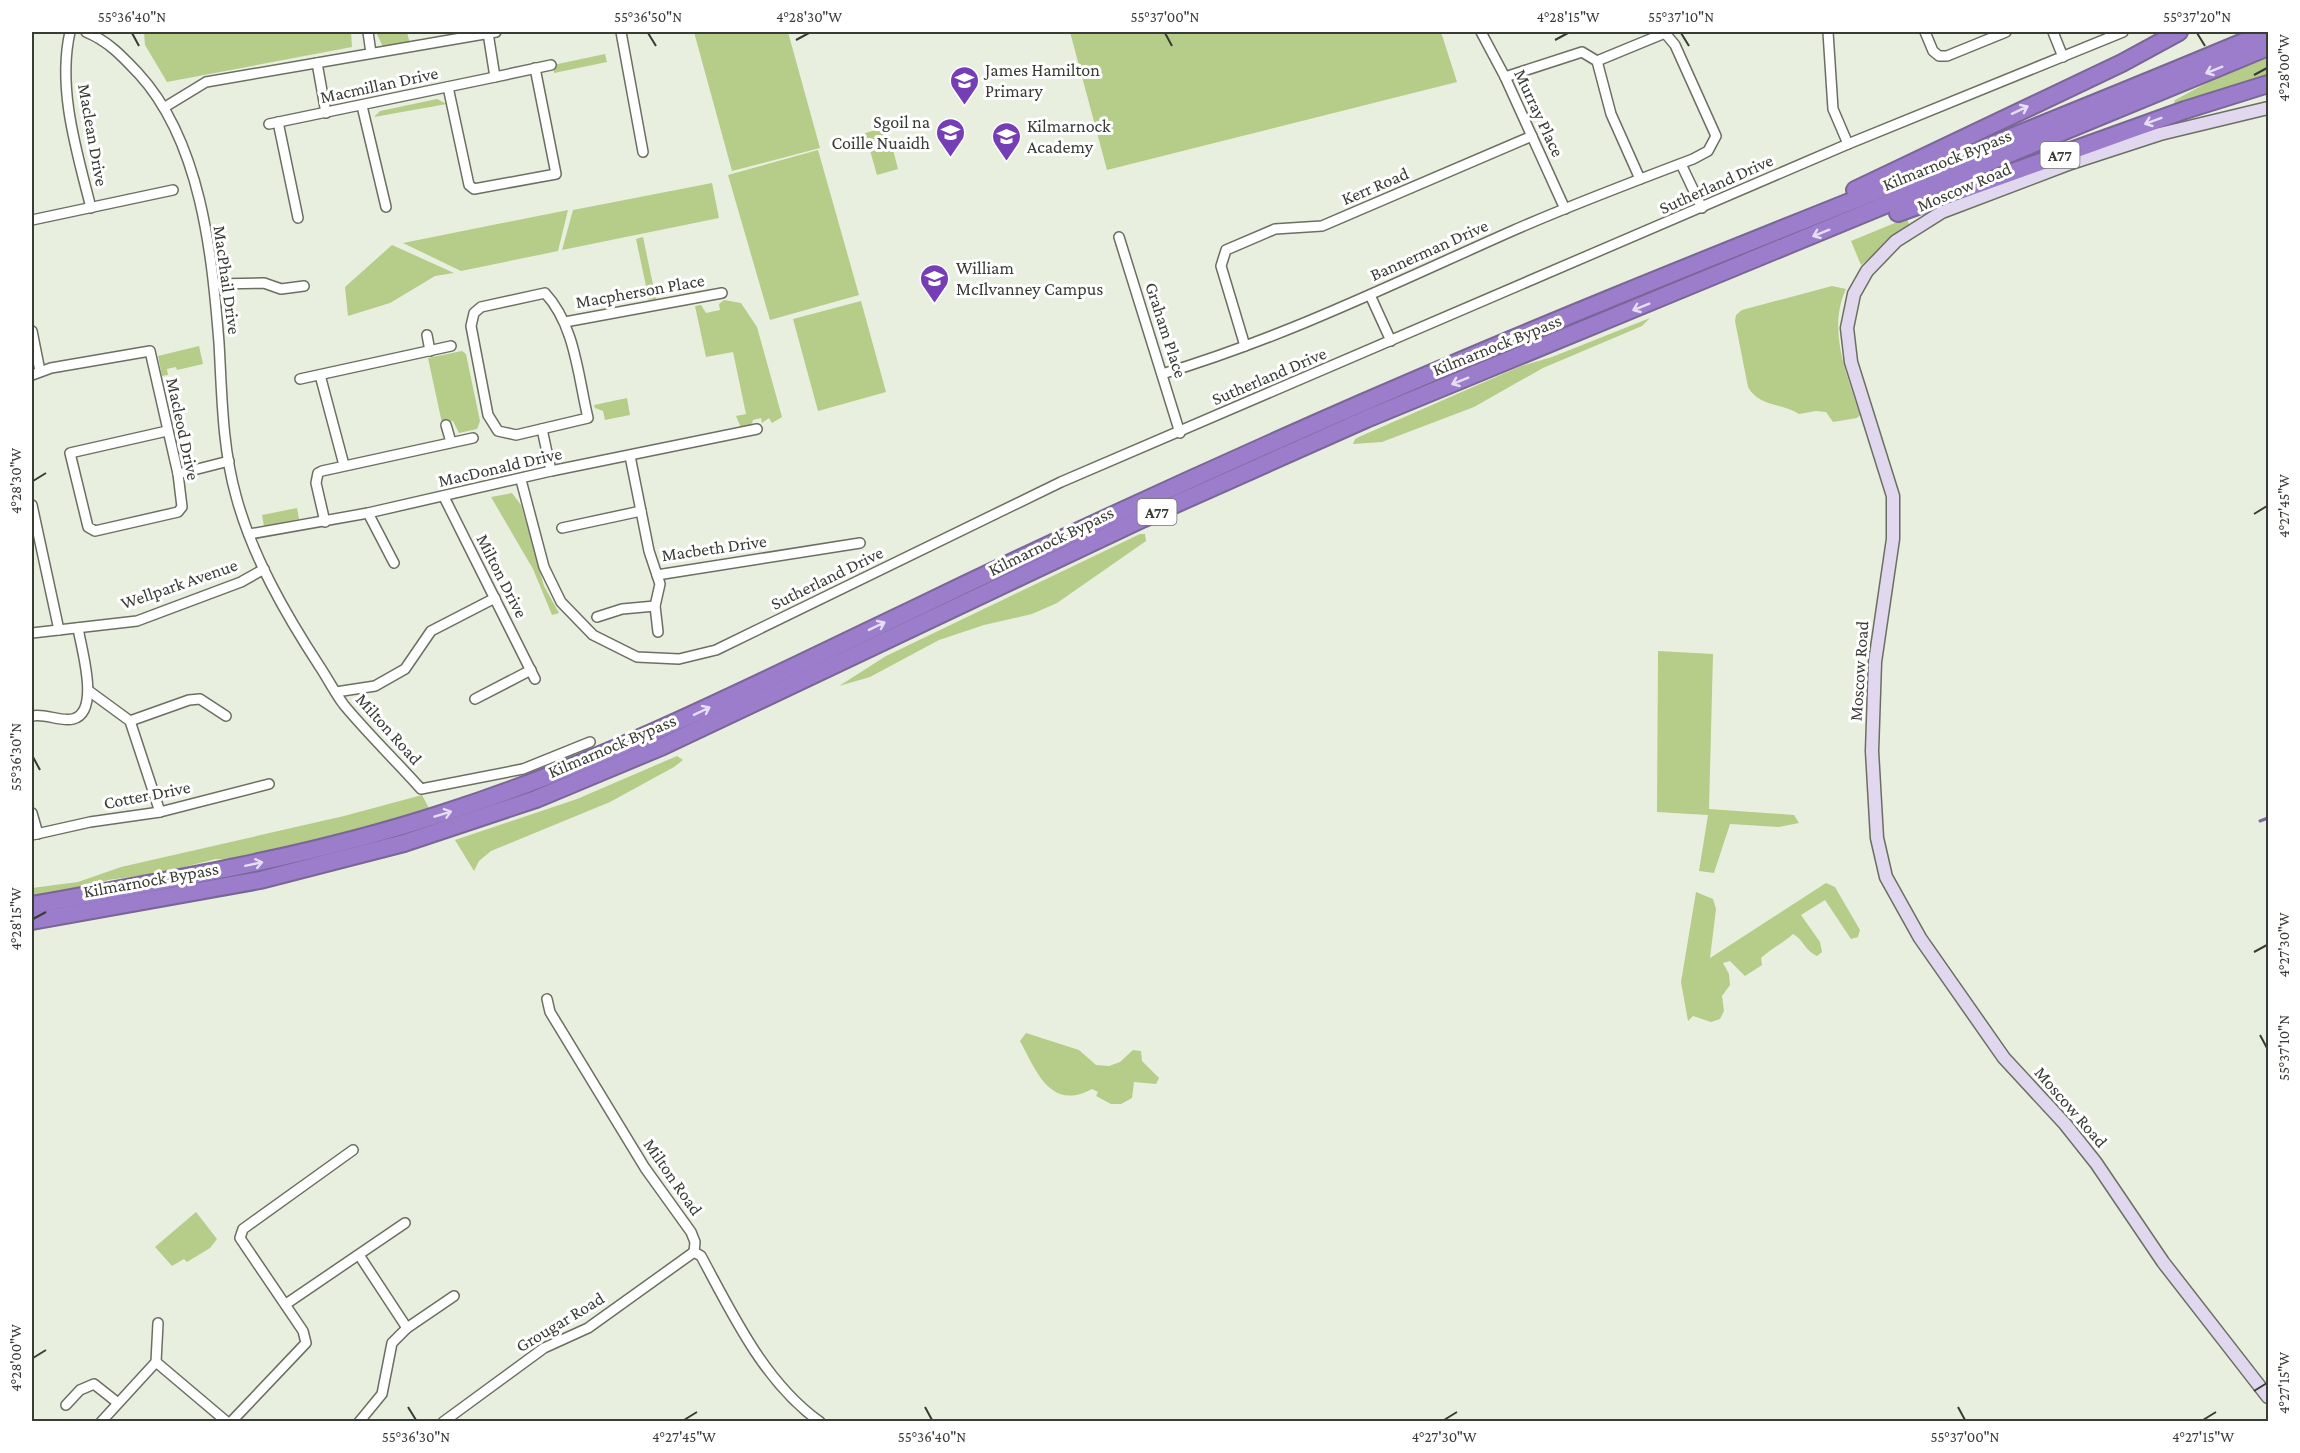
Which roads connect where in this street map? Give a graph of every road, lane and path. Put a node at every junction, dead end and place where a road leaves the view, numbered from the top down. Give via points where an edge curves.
1 (70, 32) edge
2 (86, 32) edge
3 (368, 32) edge
4 (492, 32) edge
5 (621, 32) edge
6 (1481, 32) edge
7 (1828, 32) edge
8 (1925, 32) edge
9 (2006, 32) edge
10 (2053, 32) edge
11 (2123, 32) edge
12 (2179, 32) edge
13 (2267, 32) edge
14 (2268, 47) edge
15 (371, 53) junction
16 (2063, 57) junction
17 (1597, 61) junction
18 (317, 63) junction
19 (551, 64) dead end
20 (535, 68) junction
21 (495, 77) junction
22 (1505, 77) junction
23 (2268, 84) edge
24 (448, 87) junction
25 (362, 106) junction
26 (165, 107) junction
27 (2268, 108) edge
28 (326, 113) junction
29 (1533, 136) junction
30 (1848, 144) junction
31 (643, 152) dead end
32 (1681, 164) junction
33 (1640, 179) junction
34 (173, 190) dead end
35 (386, 207) dead end
36 (91, 208) junction
37 (1702, 208) junction
38 (1565, 209) junction
39 (1820, 214) junction
40 (298, 218) dead end
41 (32, 220) edge
42 (1851, 221) junction
43 (1119, 237) dead end
44 (214, 284) junction
45 (304, 286) dead end
46 (722, 293) dead end
47 (1370, 295) junction
48 (565, 322) junction
49 (32, 331) edge
50 (427, 335) dead end
51 (1391, 341) junction
52 (451, 346) dead end
53 (1245, 346) junction
54 (430, 351) junction
55 (36, 373) edge
56 (1162, 374) junction
57 (320, 375) junction
58 (300, 379) dead end
59 (446, 425) dead end
60 (542, 429) junction
61 (757, 429) dead end
62 (167, 431) junction
63 (1180, 433) junction
64 (472, 438) dead end
65 (451, 442) junction
66 (630, 456) junction
67 (229, 461) junction
68 (344, 465) junction
69 (551, 471) junction
70 (178, 474) junction
71 (521, 480) junction
72 (444, 497) junction
73 (32, 505) edge
74 (641, 511) junction
75 (368, 513) junction
76 (325, 522) junction
77 (562, 528) dead end
78 (250, 534) junction
79 (860, 543) dead end
80 (394, 563) dead end
81 (264, 569) junction
82 (657, 575) junction
83 (495, 598) junction
84 (655, 606) junction
85 (597, 617) dead end
86 (78, 628) junction
87 (59, 630) junction
88 (658, 632) dead end
89 (32, 633) edge
90 (89, 691) junction
91 (336, 692) junction
92 (475, 699) dead end
93 (32, 716) edge
94 (226, 716) dead end
95 (130, 721) junction
96 (590, 742) dead end
97 (269, 784) dead end
98 (160, 812) junction
99 (32, 813) edge
100 (35, 835) edge
101 (32, 905) edge
102 (32, 921) edge
103 (548, 999) dead end
104 (353, 1150) dead end
105 (405, 1223) dead end
106 (694, 1252) junction
107 (359, 1255) junction
108 (454, 1296) dead end
109 (286, 1304) junction
110 (158, 1323) dead end
111 (407, 1328) junction
112 (156, 1362) junction
113 (2268, 1397) edge
114 (118, 1403) junction
115 (66, 1406) dead end
116 (102, 1422) edge
117 (229, 1422) edge
118 (359, 1422) edge
119 (443, 1422) edge
120 (820, 1422) edge

1 - 36 street, Maclean Drive via 66,75 77,152
2 - 26 street, MacPhail Drive via 116,49
3 - 15 street
4 - 15 street
4 - 21 street
5 - 31 street
6 - 22 street, Murray Place
7 - 30 street via 1833,109
8 - 9 street via 1933,51 1947,56
10 - 16 street
11 - 16 street, Sutherland Drive
39 -> 12 highway, A77 via 1848,193
13 - 39 highway, Kilmarnock Bypass / A77
14 -> 42 highway, Kilmarnock Bypass / A77
15 - 18 street
16 - 30 street, Sutherland Drive
17 - 22 street via 1582,52
17 - 32 street, Bannerman Drive via 1665,33 1675,45 1716,136 1708,151
17 - 33 street via 1611,114
18 - 26 street via 206,82
18 - 28 street
19 - 20 street, Macmillan Drive
20 - 21 street, Macmillan Drive
20 - 24 street via 556,174 474,189 469,185
21 - 24 street, Macmillan Drive
22 - 29 street, Murray Place
23 -> 42 highway, A77 via 1888,216
24 - 25 street, Macmillan Drive
25 - 28 street, Macmillan Drive
25 - 35 street
26 - 44 street, MacPhail Drive via 194,179
27 - 113 street, Moscow Road via 2135,142 1942,212 1896,241 1867,271 1854,294 1847,328 1851,362 1893,496 1893,539 1875,662 1872,751 1877,838 1886,877 1914,930 2004,1058 2066,1124 2163,1262
28 - 40 street, Macmillan Drive via 274,123
29 - 38 street, Murray Place
29 - 53 street, Kerr Road via 1322,226 1275,229 1226,250 1221,266
30 - 37 street, Sutherland Drive
32 - 33 street, Bannerman Drive
32 - 37 street
33 - 38 street, Bannerman Drive
34 - 36 street
36 - 41 street
37 - 51 street, Sutherland Drive
38 - 47 street, Bannerman Drive
101 -> 39 highway, Kilmarnock Bypass / A77 via 256,864 397,828 529,783 660,731 1137,504 1361,403
42 -> 102 highway, Kilmarnock Bypass / A77 via 1356,424 1142,519 663,746 536,799 404,843 260,880
43 - 56 street, Graham Place
44 - 45 street via 264,283 281,289
44 - 67 street, MacPhail Drive
46 - 48 street, Macpherson Place
47 - 51 street
47 - 53 street, Bannerman Drive
48 - 60 street via 588,418
48 - 60 street via 560,309 545,293 481,307 474,313 471,326 488,415 498,431 516,435
49 - 55 street
50 - 54 street
51 - 63 street, Sutherland Drive
52 - 54 street
53 - 56 street, Bannerman Drive
54 - 57 street
55 - 62 street, Macleod Drive via 150,351
56 - 63 street, Graham Place
57 - 58 street
57 - 68 street
59 - 65 street
60 - 69 street
61 - 66 street, MacDonald Drive
62 - 70 street, Macleod Drive
62 - 70 street, Macleod Drive via 70,453 88,527 95,531 178,512 182,507
63 - 71 street, Sutherland Drive via 1061,482 716,650 679,658 637,657 593,635 561,602 544,567
64 - 65 street
65 - 68 street
66 - 69 street, MacDonald Drive
66 - 74 street, Macbeth Drive
67 - 70 street
67 - 78 street, MacPhail Drive
68 - 76 street via 327,468 316,478
69 - 71 street, MacDonald Drive
71 - 72 street, MacDonald Drive
72 - 75 street, MacDonald Drive
72 - 83 street, Milton Drive
73 - 87 street
74 - 77 street
74 - 82 street, Macbeth Drive
75 - 76 street, MacDonald Drive
75 - 80 street
76 - 78 street, MacDonald Drive
78 - 81 street, MacPhail Drive
79 - 82 street, Macbeth Drive
81 - 86 street, Wellpark Avenue via 242,582 137,621
81 - 91 street, Milton Road
82 - 84 street via 660,584
83 - 91 street via 431,631 405,669 375,686
83 - 92 street, Milton Drive via 533,674
84 - 85 street via 622,609
84 - 88 street
86 - 87 street, Wellpark Avenue
86 - 90 street
87 - 89 street, Wellpark Avenue
90 - 93 street via 88,704 74,718
90 - 95 street
91 - 96 street, Milton Road via 421,789 523,769
94 - 95 street via 200,699
95 - 98 street
97 - 98 street, Cotter Drive
98 - 100 street, Cotter Drive
99 - 100 street
103 - 106 street, Milton Road via 550,1012 639,1159 691,1232
104 - 109 street via 243,1229 240,1238
105 - 107 street
106 - 119 street, Grougar Road via 588,1328 544,1348
106 - 120 street, Milton Road via 701,1256 760,1358 795,1401
107 - 109 street
107 - 111 street
108 - 111 street
109 - 117 street via 306,1343
110 - 112 street
111 - 118 street via 392,1344 382,1394
112 - 114 street
112 - 117 street
114 - 115 street via 94,1384 80,1390
114 - 116 street

